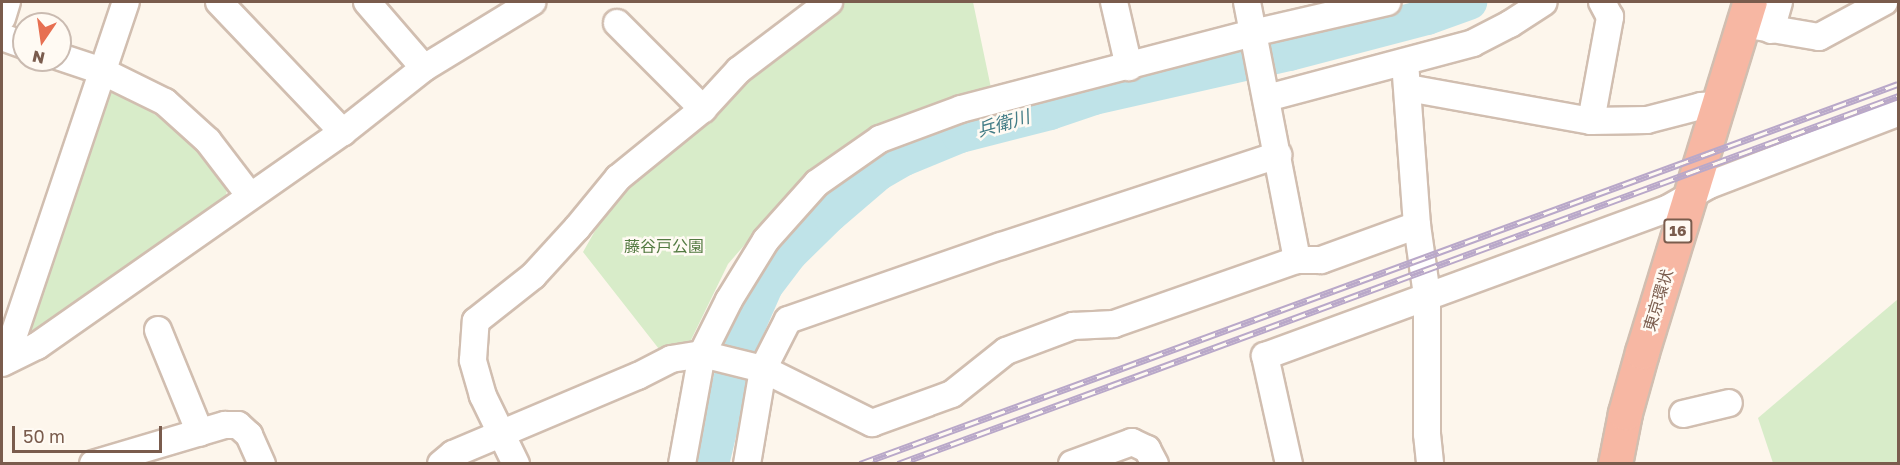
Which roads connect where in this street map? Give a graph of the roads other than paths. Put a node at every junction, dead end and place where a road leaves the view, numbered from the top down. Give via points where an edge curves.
1 (7, 2) edge
2 (126, 2) edge
3 (219, 2) edge
4 (367, 2) edge
5 (829, 2) edge
6 (1114, 2) edge
7 (1246, 2) edge
8 (1387, 2) edge
9 (1544, 2) edge
10 (1602, 2) edge
11 (1779, 2) edge
12 (1884, 2) edge
13 (524, 3) edge
14 (2, 18) edge
15 (1755, 19) edge
16 (617, 23) dead end
17 (1255, 40) junction
18 (72, 61) edge
19 (1405, 62) junction
20 (1129, 67) junction
21 (424, 68) junction
22 (102, 71) junction
23 (1408, 88) junction
24 (1266, 93) junction
25 (1717, 105) junction
26 (703, 109) junction
27 (1899, 113) edge
28 (1591, 121) junction
29 (343, 132) junction
30 (1278, 155) junction
31 (1689, 195) junction
32 (250, 196) junction
33 (1417, 225) junction
34 (1297, 260) junction
35 (1427, 295) junction
36 (158, 330) dead end
37 (702, 354) junction
38 (3, 362) edge
39 (763, 369) junction
40 (1729, 403) dead end
41 (1683, 414) dead end
42 (200, 433) junction
43 (503, 434) junction
44 (1422, 462) edge
45 (93, 464) edge
46 (262, 464) edge
47 (441, 464) edge
48 (516, 464) edge
49 (682, 464) edge
50 (747, 464) edge
51 (1072, 464) edge
52 (1155, 464) edge
53 (1289, 464) edge
54 (1615, 464) edge

1 - 14 street
2 - 22 street
3 - 29 street
4 - 21 street
5 - 26 street via 739,70
6 - 20 street
7 - 17 street
8 - 17 street
9 - 19 street via 1473,43
10 - 28 street via 1610,17
11 - 15 street
12 - 15 street via 1819,37
13 - 21 street
15 - 25 highway, 東京環状 / 16
16 - 26 street
17 - 20 street
17 - 24 street
18 - 22 street
19 - 23 street
19 - 24 street
20 - 37 street via 961,109 880,139 817,183 766,240
21 - 29 street
22 - 32 street via 165,102 208,141
22 - 38 street
23 - 28 street
23 - 33 street
24 - 30 street
25 - 28 street via 1647,120
25 - 31 highway, 東京環状 / 16
26 - 43 street via 618,178 533,276 476,321 473,360 483,396
27 - 31 street
29 - 32 street
30 - 34 street
30 - 39 street via 788,320
31 - 35 street via 1667,209
31 - 54 highway, 東京環状 / 16 via 1625,413
32 - 38 street via 37,346
33 - 34 street via 1321,260
33 - 35 street
34 - 39 street via 1114,324 1073,327 1006,351 952,394 872,423
35 - 44 street
35 - 53 street via 1265,356
36 - 42 street
37 - 39 street
37 - 43 street via 671,359
37 - 49 street
39 - 50 street
40 - 41 street
42 - 45 street
42 - 46 street via 238,425 249,435
43 - 47 street via 453,454
43 - 48 street
51 - 52 street via 1131,442 1147,449

